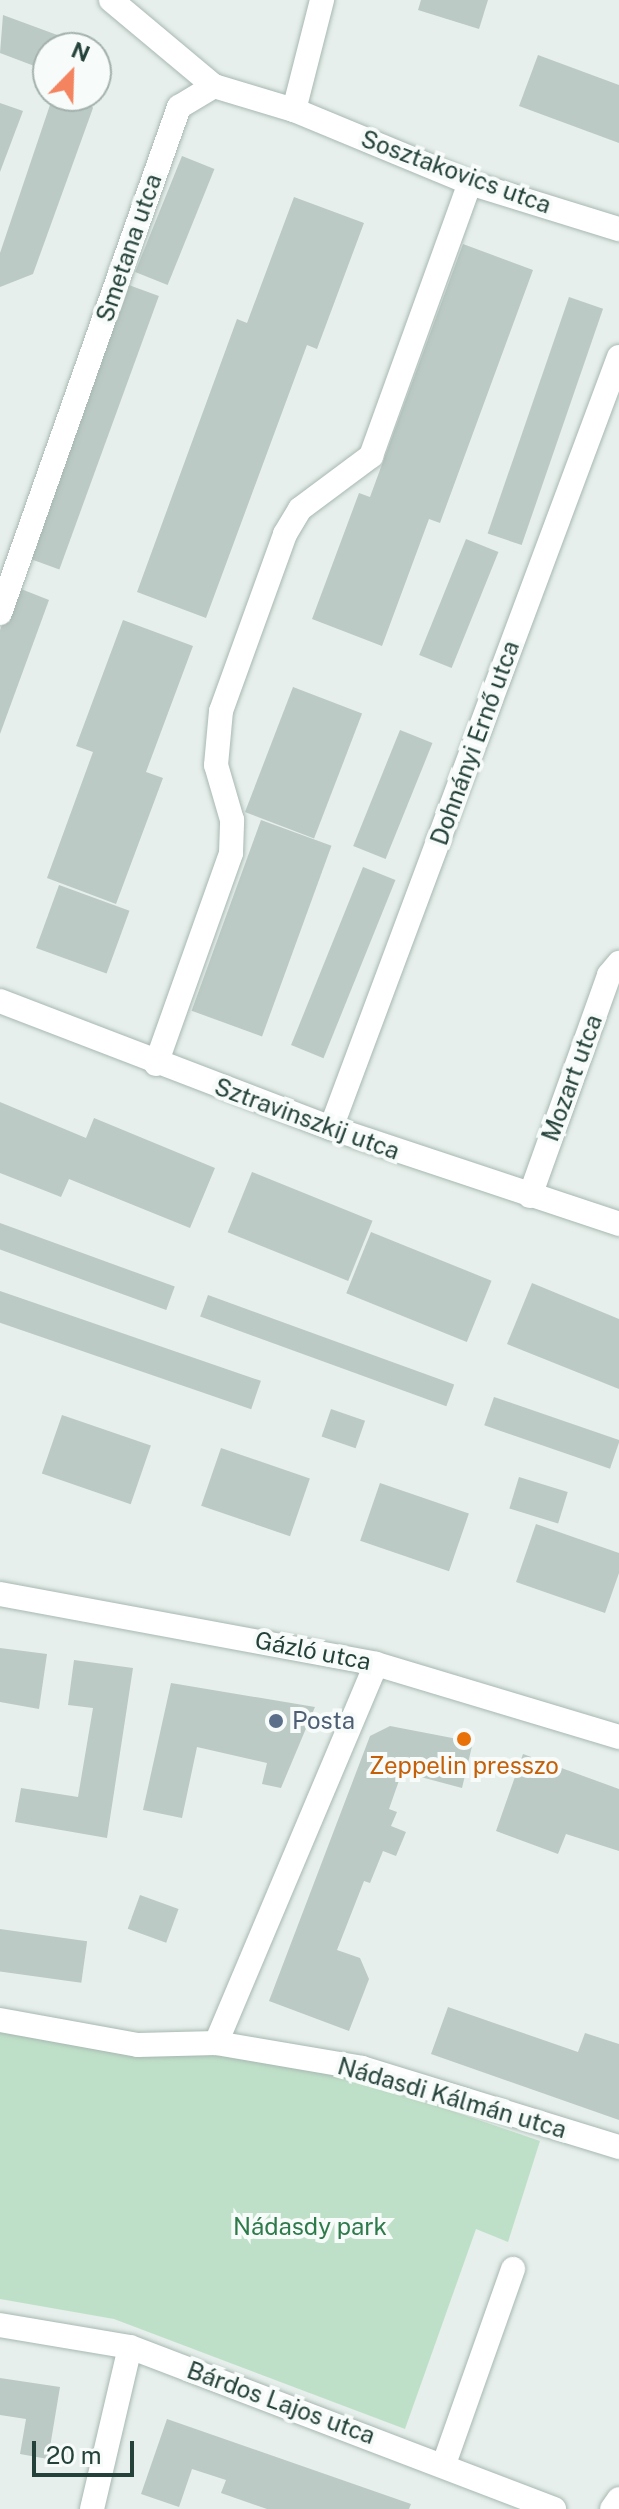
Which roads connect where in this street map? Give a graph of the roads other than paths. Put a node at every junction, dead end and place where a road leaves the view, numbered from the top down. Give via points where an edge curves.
1 (111, 0) edge
2 (322, 0) edge
3 (214, 86) junction
4 (294, 110) junction
5 (470, 183) junction
6 (619, 229) edge
7 (619, 357) edge
8 (1, 605) edge
9 (619, 963) edge
10 (0, 1001) edge
11 (156, 1064) junction
12 (331, 1128) junction
13 (530, 1196) junction
14 (619, 1224) edge
15 (0, 1594) edge
16 (376, 1664) junction
17 (619, 1737) edge
18 (0, 2020) edge
19 (216, 2043) junction
20 (619, 2147) edge
21 (513, 2269) dead end
22 (0, 2325) edge
23 (130, 2347) junction
24 (444, 2464) junction
25 (619, 2499) edge
26 (92, 2509) edge
27 (554, 2509) edge
28 (612, 2509) edge

1 - 3 street
2 - 4 street
3 - 4 street
3 - 8 street, Smetana utca via 179,107
4 - 5 street, Sosztakovics utca
5 - 6 street, Sosztakovics utca
5 - 11 street via 371,456 300,509 285,534 227,697 216,765 232,820 231,853
7 - 12 street, Dohnányi Ernő utca
9 - 13 street, Mozart utca via 609,975
10 - 11 street, Sztravinszkij utca
11 - 12 street, Sztravinszkij utca
12 - 13 street, Sztravinszkij utca
13 - 14 street, Sztravinszkij utca
15 - 16 street, Gázló utca
16 - 17 street, Gázló utca
16 - 19 street
18 - 19 street, Nádasdi Kálmán utca via 138,2045
19 - 20 street, Nádasdi Kálmán utca via 362,2068
21 - 24 street
22 - 23 street, Bárdos Lajos utca
23 - 24 street, Bárdos Lajos utca
23 - 26 street
24 - 27 street, Bárdos Lajos utca
25 - 28 street

